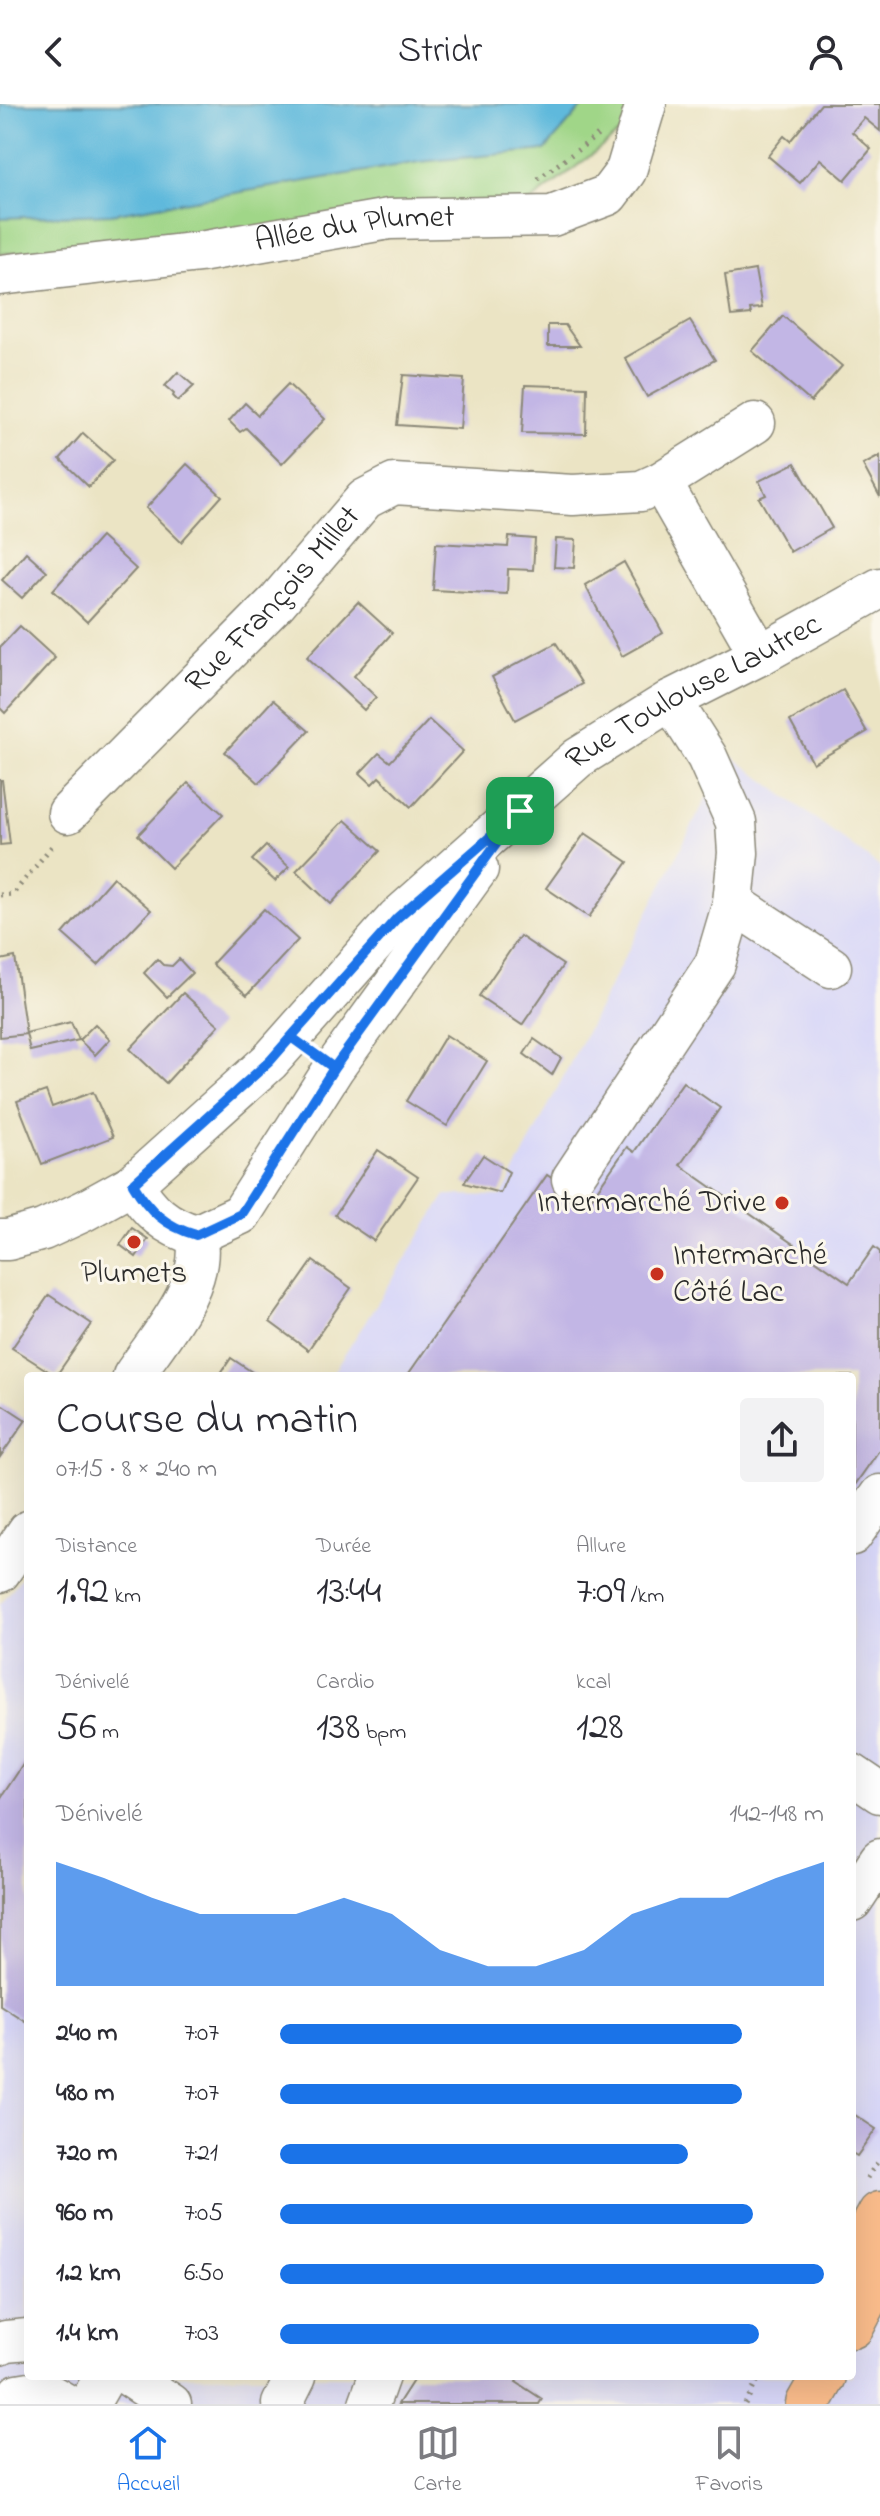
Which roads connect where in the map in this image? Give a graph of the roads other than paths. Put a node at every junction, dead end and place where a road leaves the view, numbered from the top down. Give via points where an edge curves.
1 (646, 104) edge
2 (0, 275) edge
3 (755, 423) dead end
4 (661, 482) junction
5 (880, 588) edge
6 (760, 655) junction
7 (671, 700) junction
8 (68, 813) road end
9 (733, 903) junction
10 (411, 930) junction
11 (831, 967) dead end
12 (291, 1037) junction
13 (334, 1068) junction
14 (572, 1179) dead end
15 (133, 1184) junction
16 (196, 1235) junction
17 (0, 1240) edge
18 (136, 1372) edge
19 (880, 1495) edge
20 (856, 1529) edge
21 (24, 1537) edge
22 (0, 1572) edge
23 (856, 1777) edge
24 (880, 1793) edge
25 (872, 2198) edge
26 (866, 2295) edge
27 (103, 2380) edge
28 (135, 2380) edge
29 (294, 2380) edge
30 (378, 2380) edge
31 (789, 2380) edge
32 (822, 2380) edge
33 (12, 2404) edge
34 (66, 2404) edge
35 (89, 2404) edge
36 (171, 2404) edge
37 (282, 2404) edge
38 (369, 2404) edge
39 (776, 2404) edge
40 (808, 2404) edge

1 - 2 street, Allée du Plumet via 626,171 608,195 552,216 389,219 200,252
3 - 4 street, Rue François Millet
4 - 6 street
4 - 8 street, Rue François Millet via 641,491 573,495 394,484 365,499 276,603
5 - 6 street, Rue Toulouse Lautrec
6 - 7 street, Rue Toulouse Lautrec
7 - 9 street via 707,757 736,822
7 - 10 street, Rue Toulouse Lautrec via 578,758 520,811
9 - 11 street
9 - 14 street via 715,964
10 - 12 street, Rue Toulouse Lautrec
10 - 13 street, Rue Toulouse Lautrec
12 - 13 street
12 - 15 street, Rue Toulouse Lautrec
13 - 16 street, Rue Toulouse Lautrec via 241,1214
15 - 16 street via 146,1206 178,1230
15 - 17 street, Rue Toulouse Lautrec via 43,1230
16 - 18 street via 194,1283
19 - 20 street
21 - 22 street
23 - 24 street
25 - 26 main road
27 - 35 street
28 - 36 street
29 - 37 street
30 - 38 street
31 - 39 main road
32 - 40 main road
33 - 34 street via 18,2394 42,2390

